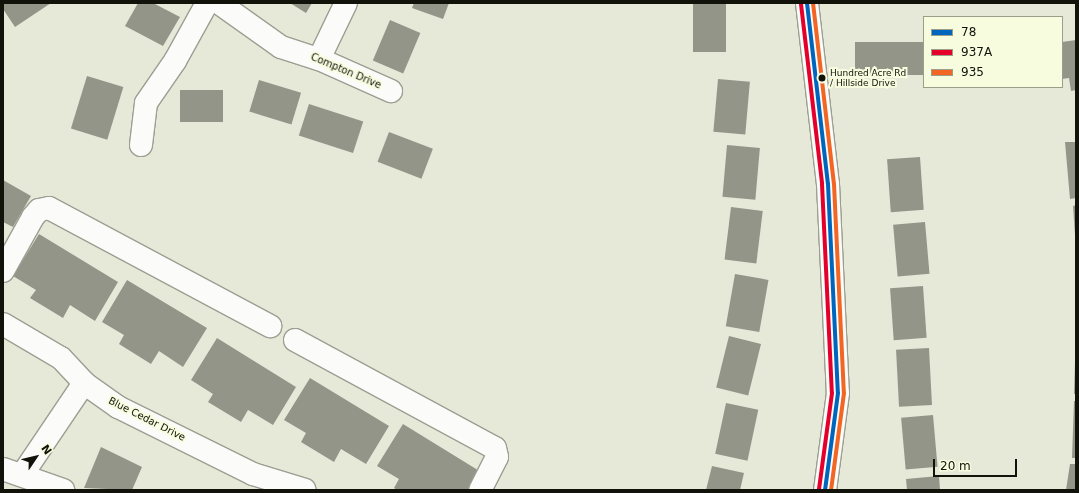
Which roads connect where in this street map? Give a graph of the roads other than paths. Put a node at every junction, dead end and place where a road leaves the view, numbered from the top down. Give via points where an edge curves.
1 (207, 3) edge
2 (219, 3) edge
3 (346, 3) edge
4 (807, 3) edge
5 (319, 59) junction
6 (391, 91) dead end
7 (141, 145) dead end
8 (3, 271) edge
9 (3, 324) edge
10 (270, 326) dead end
11 (295, 340) dead end
12 (84, 383) junction
13 (13, 472) edge
14 (64, 490) edge
15 (305, 490) edge
16 (480, 490) edge
17 (825, 490) edge

1 - 7 street via 175,62 146,103
2 - 5 street, Compton Drive via 281,47
3 - 5 street
4 - 17 street via 828,184 838,393
5 - 6 street, Compton Drive
8 - 10 street via 33,217 39,210 49,208
9 - 12 street, Blue Cedar Drive via 61,358
11 - 16 street via 495,448 497,457
12 - 13 street
12 - 15 street, Blue Cedar Drive via 118,407 253,474
13 - 14 street

